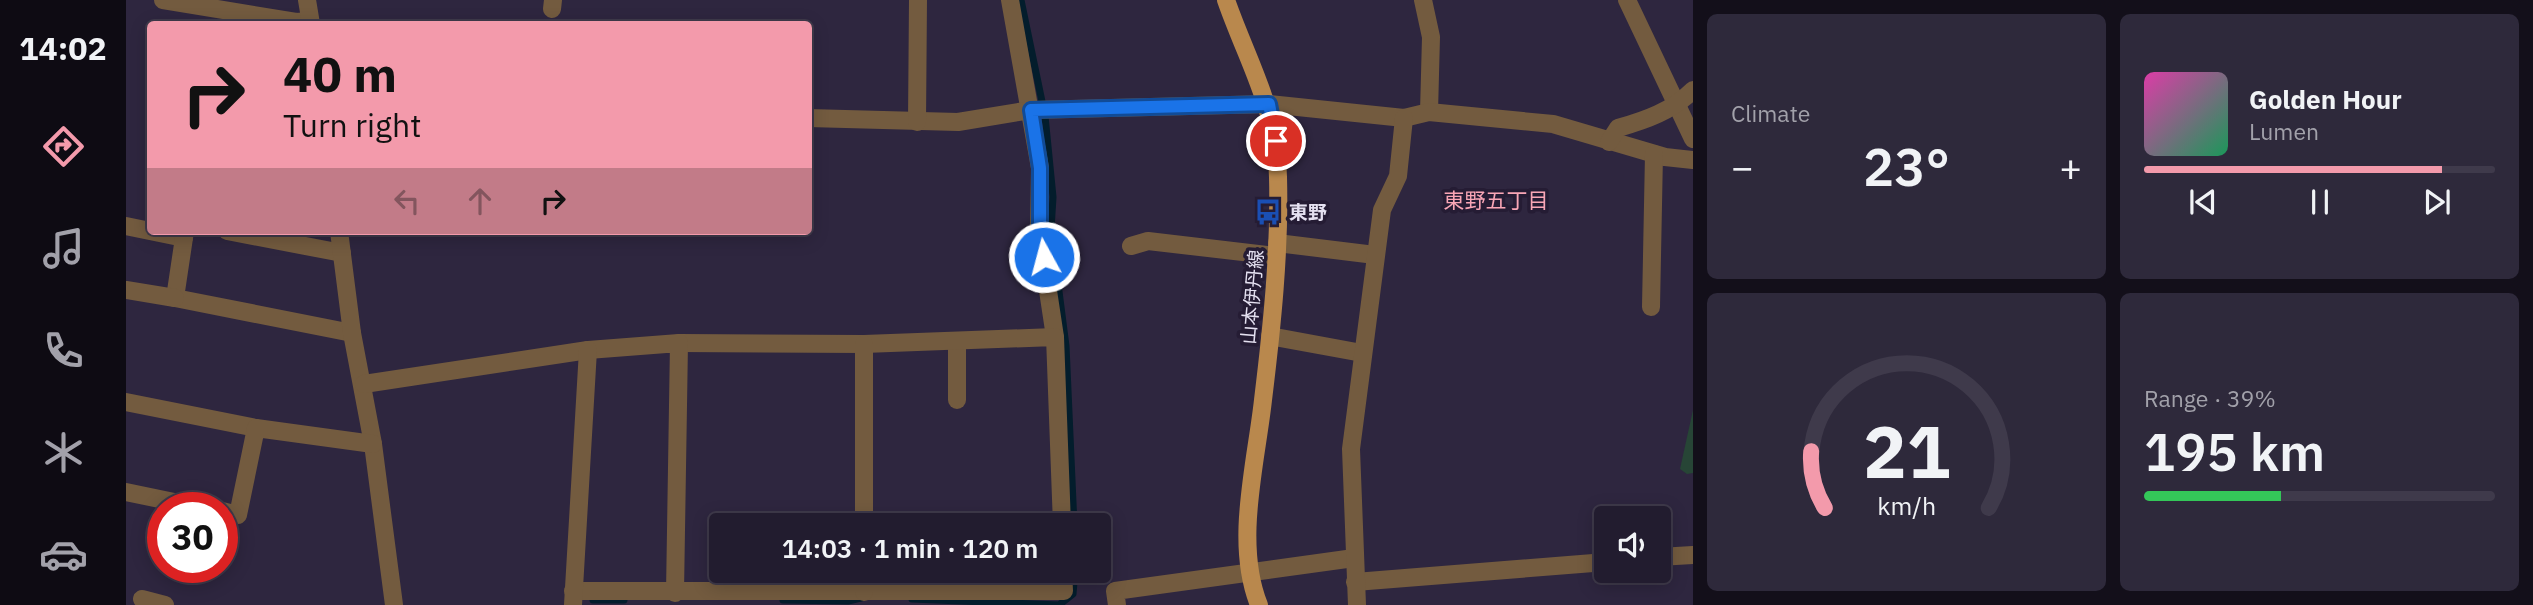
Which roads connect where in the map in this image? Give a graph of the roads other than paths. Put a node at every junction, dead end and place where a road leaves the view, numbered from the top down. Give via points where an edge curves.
1 (163, 0) edge
2 (307, 0) edge
3 (918, 0) edge
4 (1010, 0) edge
5 (1226, 0) edge
6 (1423, 0) edge
7 (1627, 0) edge
8 (290, 21) edge
9 (310, 21) edge
10 (1693, 90) edge
11 (1676, 102) junction
12 (1269, 104) junction
13 (1031, 110) junction
14 (1429, 112) junction
15 (812, 118) edge
16 (1404, 118) junction
17 (917, 122) junction
18 (1693, 139) edge
19 (1609, 142) junction
20 (1654, 154) junction
21 (1693, 160) edge
22 (126, 226) edge
23 (147, 229) edge
24 (185, 235) edge
25 (248, 235) edge
26 (340, 235) edge
27 (1131, 247) dead end
28 (1277, 249) junction
29 (342, 253) junction
30 (1375, 255) junction
31 (126, 290) edge
32 (175, 298) junction
33 (1651, 307) dead end
34 (352, 333) junction
35 (1270, 336) junction
36 (1055, 337) junction
37 (957, 342) junction
38 (679, 343) junction
39 (864, 344) junction
40 (588, 350) junction
41 (1362, 353) junction
42 (363, 384) junction
43 (957, 400) dead end
44 (126, 402) edge
45 (256, 428) junction
46 (373, 444) junction
47 (126, 492) edge
48 (147, 496) edge
49 (860, 513) edge
50 (1062, 513) edge
51 (238, 514) edge
52 (1693, 555) edge
53 (1671, 556) edge
54 (1354, 558) junction
55 (1594, 563) edge
56 (1249, 570) junction
57 (1355, 582) junction
58 (864, 583) edge
59 (1064, 583) edge
60 (864, 592) junction
61 (675, 593) junction
62 (573, 598) edge
63 (142, 599) dead end
64 (165, 605) edge
65 (394, 605) edge
66 (1117, 605) edge
67 (1259, 605) edge
68 (1357, 605) edge

1 - 8 street
2 - 9 street
3 - 17 street
4 - 13 street
5 - 12 main road, 山本伊丹線
6 - 14 street via 1431,37
7 - 11 street
10 - 11 street
11 - 18 street
11 - 19 street via 1654,118 1618,128
12 - 13 street
12 - 16 street
12 - 28 main road, 山本伊丹線 via 1278,177
13 - 17 street via 958,122
13 - 36 street via 1040,168 1040,231
14 - 16 street
14 - 19 street via 1553,124
15 - 17 street
16 - 30 street via 1398,176 1382,210
19 - 20 street
20 - 21 street
20 - 33 street via 1659,270
22 - 23 street
24 - 32 street
25 - 29 street
26 - 29 street
27 - 28 street via 1148,241
28 - 30 street
28 - 35 main road, 山本伊丹線
29 - 34 street
30 - 41 street
31 - 32 street
32 - 34 street
34 - 42 street
35 - 41 street
35 - 56 main road, 山本伊丹線 via 1252,497
36 - 37 street
36 - 50 street
37 - 39 street
37 - 43 street
38 - 39 street
38 - 40 street
38 - 61 street
39 - 49 street
40 - 42 street
40 - 62 street
41 - 54 street via 1351,449
42 - 46 street
44 - 45 street
45 - 46 street
45 - 51 street
46 - 65 street
47 - 48 street
52 - 53 street
54 - 56 street
54 - 57 street
55 - 57 street
56 - 66 street via 1115,590
56 - 67 main road, 山本伊丹線
57 - 68 street
58 - 60 street
59 - 60 street via 1064,591
60 - 61 street
61 - 62 street
63 - 64 street

